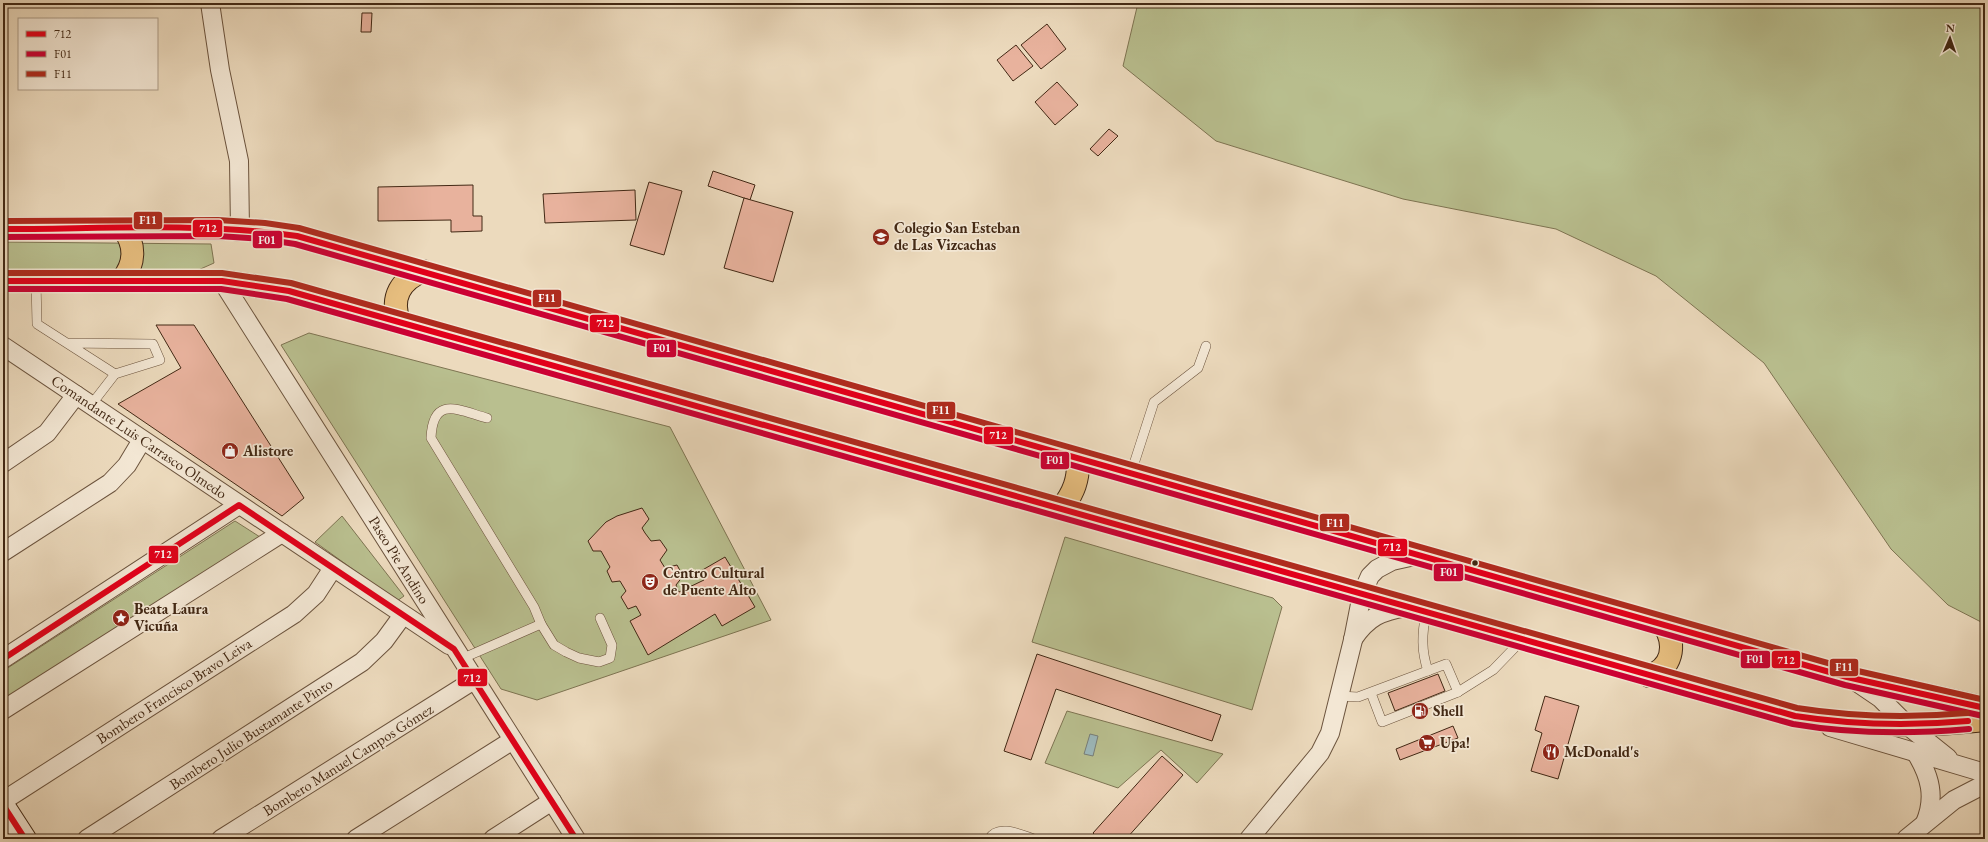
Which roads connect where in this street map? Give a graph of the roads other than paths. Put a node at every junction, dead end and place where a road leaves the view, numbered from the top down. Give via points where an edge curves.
1 (210, 3) edge
2 (123, 228) junction
3 (3, 229) edge
4 (240, 229) junction
5 (423, 271) junction
6 (122, 280) junction
7 (3, 281) edge
8 (36, 281) junction
9 (222, 281) junction
10 (399, 321) junction
11 (67, 343) junction
12 (3, 346) edge
13 (1206, 346) dead end
14 (115, 374) junction
15 (84, 400) junction
16 (487, 418) dead end
17 (142, 440) junction
18 (1078, 458) junction
19 (3, 463) edge
20 (1131, 473) junction
21 (239, 505) junction
22 (1061, 509) junction
23 (282, 533) junction
24 (3, 552) edge
25 (1420, 555) junction
26 (333, 568) junction
27 (1362, 594) junction
28 (1416, 610) junction
29 (403, 615) junction
30 (600, 618) dead end
31 (542, 624) junction
32 (1664, 625) junction
33 (1353, 640) junction
34 (1522, 640) junction
35 (458, 654) junction
36 (3, 659) edge
37 (1428, 671) junction
38 (1649, 676) junction
39 (1847, 677) junction
40 (474, 680) junction
41 (1458, 692) junction
42 (1372, 693) junction
43 (1339, 696) junction
44 (3, 710) edge
45 (1795, 716) junction
46 (1984, 717) edge
47 (1908, 726) junction
48 (513, 740) junction
49 (1916, 753) junction
50 (1958, 766) junction
51 (1985, 773) edge
52 (1985, 784) edge
53 (552, 801) junction
54 (5, 810) edge
55 (1925, 823) junction
56 (24, 839) edge
57 (87, 839) edge
58 (221, 839) edge
59 (356, 839) edge
60 (493, 839) edge
61 (576, 839) edge
62 (990, 839) edge
63 (1034, 839) edge
64 (1249, 839) edge
65 (1906, 839) edge

1 - 4 street via 220,70 239,161
2 - 3 main road
2 - 4 main road
2 - 6 main road via 133,251 130,267
4 - 5 main road via 297,236
5 - 10 main road via 407,279 397,294 395,307
5 - 18 main road
6 - 8 main road
6 - 9 main road
7 - 8 main road
8 - 11 lane via 37,324
9 - 10 main road via 267,286
9 - 35 street, Paseo Pie Andino
10 - 22 main road
11 - 14 lane
11 - 14 lane via 153,344 160,360
12 - 15 street, Comandante Luis Carrasco Olmedo
13 - 20 lane via 1198,368 1154,402
14 - 15 lane
15 - 17 street, Comandante Luis Carrasco Olmedo
15 - 19 street via 47,433
16 - 31 lane via 449,408 439,411 432,422 431,438
17 - 21 street, Comandante Luis Carrasco Olmedo
17 - 24 street via 127,465 110,483
18 - 20 main road
18 - 22 main road via 1076,486
20 - 25 main road
21 - 23 street, Comandante Luis Carrasco Olmedo
21 - 36 street
22 - 27 main road
23 - 26 street, Comandante Luis Carrasco Olmedo
23 - 44 street
25 - 27 street via 1401,558 1377,569 1370,576
25 - 32 main road
26 - 29 street, Comandante Luis Carrasco Olmedo
26 - 54 street, Bombero Francisco Bravo Leiva via 313,597 294,614
27 - 28 main road
27 - 33 street
28 - 33 street via 1390,610 1375,616 1362,627
28 - 34 main road
28 - 37 lane
29 - 35 street, Comandante Luis Carrasco Olmedo
29 - 57 street, Bombero Julio Bustamante Pinto via 377,649 355,667
30 - 31 lane via 612,645 610,658 599,662 579,658 554,645
31 - 35 lane
32 - 38 main road via 1670,637 1671,654 1666,666
32 - 39 main road
33 - 43 street
34 - 38 main road
34 - 41 lane via 1493,670
35 - 40 street, Paseo Pie Andino
37 - 41 lane via 1446,664
37 - 42 lane
38 - 45 main road
39 - 46 main road
39 - 47 street via 1880,698
40 - 48 street, Paseo Pie Andino
40 - 58 street, Bombero Manuel Campos Gómez
41 - 42 lane via 1382,722
42 - 43 lane via 1358,697
43 - 64 street via 1330,733 1320,753
45 - 47 main road via 1851,724
45 - 49 street
46 - 47 main road
47 - 50 street
48 - 53 street, Paseo Pie Andino
48 - 59 street
49 - 50 street
49 - 55 street via 1931,788 1930,812
50 - 51 street
52 - 55 street via 1954,800
53 - 60 street
53 - 61 street, Paseo Pie Andino
54 - 56 street
55 - 65 street
62 - 63 lane via 991,835 997,832 1011,831

